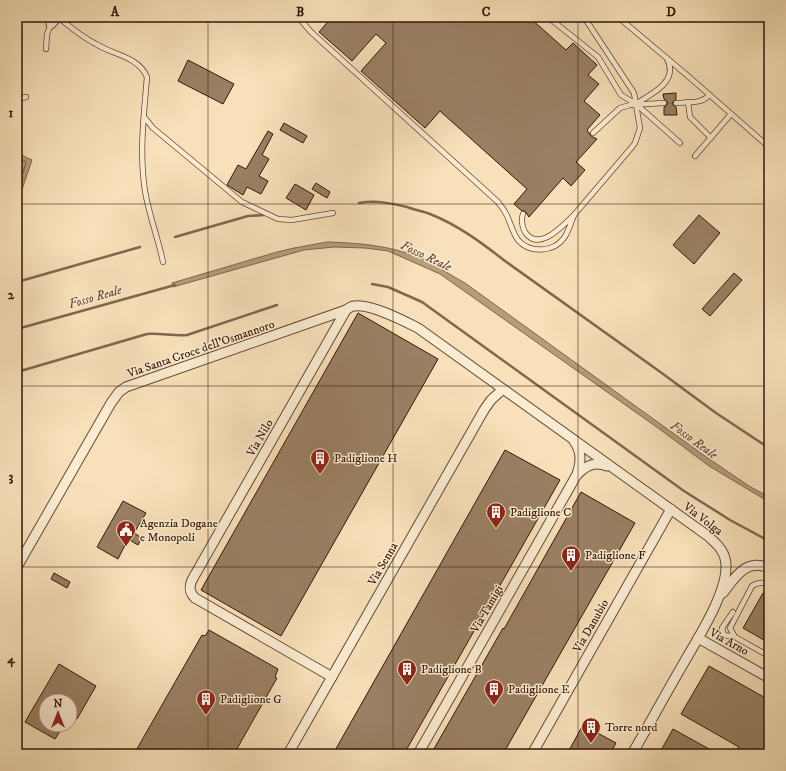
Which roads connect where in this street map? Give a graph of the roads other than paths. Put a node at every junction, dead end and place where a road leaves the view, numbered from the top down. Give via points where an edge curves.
1 (298, 17) edge
2 (548, 17) edge
3 (584, 17) edge
4 (618, 17) edge
5 (55, 19) edge
6 (46, 49) dead end
7 (663, 54) junction
8 (709, 95) junction
9 (26, 97) dead end
10 (17, 99) edge
11 (688, 102) junction
12 (664, 103) dead end
13 (676, 103) dead end
14 (636, 104) junction
15 (731, 114) junction
16 (144, 117) junction
17 (593, 134) dead end
18 (712, 138) junction
19 (680, 144) dead end
20 (769, 147) edge
21 (695, 156) dead end
22 (333, 213) dead end
23 (523, 214) dead end
24 (574, 215) junction
25 (163, 262) dead end
26 (346, 310) junction
27 (503, 389) junction
28 (572, 438) junction
29 (614, 468) junction
30 (576, 476) junction
31 (671, 509) junction
32 (17, 567) edge
33 (769, 568) edge
34 (769, 584) edge
35 (719, 599) junction
36 (733, 612) dead end
37 (733, 635) junction
38 (698, 638) junction
39 (769, 656) edge
40 (332, 677) junction
41 (769, 678) edge
42 (288, 754) edge
43 (418, 754) edge
44 (532, 754) edge
45 (632, 754) edge

1 - 24 lane via 311,32 498,202 505,211 514,234 525,246 538,250 554,247 564,238
2 - 14 lane via 598,57 621,95
3 - 14 lane via 631,87
4 - 7 lane
5 - 6 lane via 47,34
5 - 16 lane via 97,46 134,62 144,70 147,77
7 - 8 lane
7 - 14 lane via 670,64 670,75 660,88
8 - 11 lane via 704,100
8 - 15 lane
9 - 10 lane
11 - 13 lane
11 - 18 lane via 690,117
12 - 14 lane
14 - 17 lane via 616,111
14 - 19 lane
14 - 24 lane via 640,128 635,143
15 - 18 lane
15 - 20 lane
16 - 22 lane via 153,128 242,202 278,219 292,220
16 - 25 lane via 142,145 145,192
18 - 21 lane
23 - 24 lane via 521,219 524,231 537,239 553,235
26 - 27 street via 361,306 418,328
26 - 32 street, Via Santa Croce dell'Osmannoro via 126,387 119,392
26 - 40 street, Via Nilo via 191,584 190,592
27 - 28 street, Via Volga
27 - 40 street, Via Senna via 484,410
28 - 29 street, Via Volga
28 - 30 street, Via Tamigi via 580,454 580,467
29 - 30 street, Via Tamigi via 594,464
29 - 31 street, Via Volga
30 - 43 street, Via Tamigi
31 - 35 street, Via Volga via 708,536 723,552 726,571
31 - 44 street, Via Danubio
33 - 35 street via 751,565 740,571
34 - 37 lane via 758,583 750,588 730,628
35 - 38 street, Via Volga
36 - 37 lane via 722,628 724,635
37 - 39 lane
38 - 41 street, Via Arno
38 - 45 street, Via Volga
40 - 42 street, Via Senna

